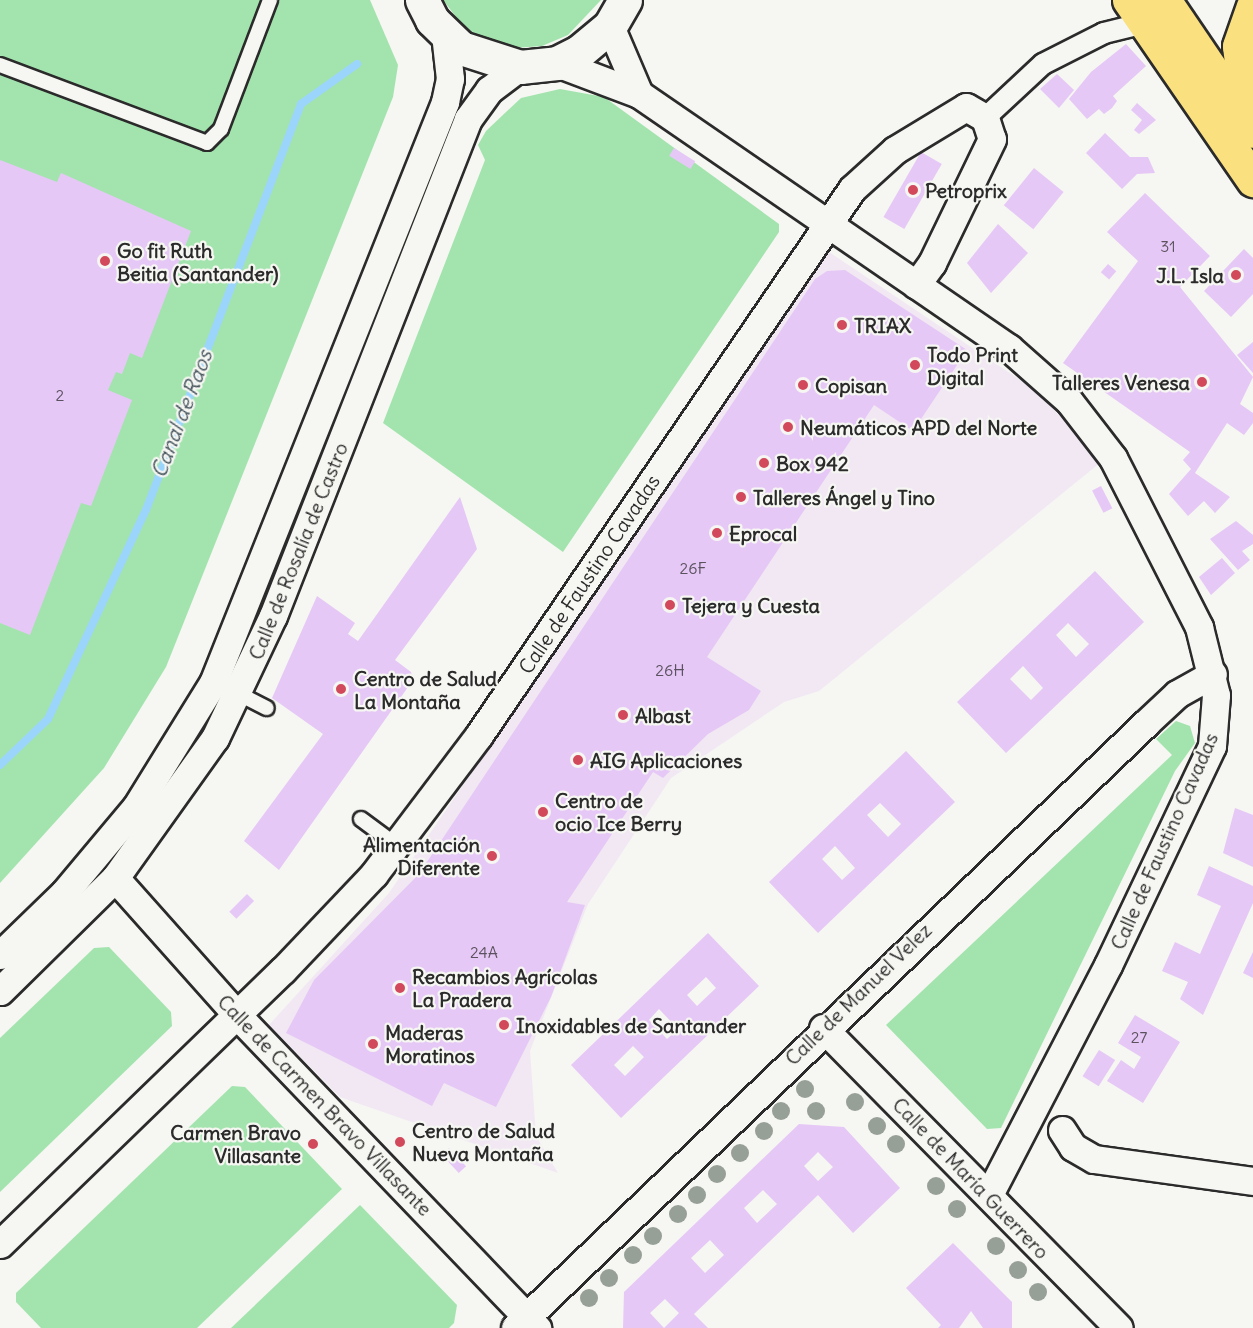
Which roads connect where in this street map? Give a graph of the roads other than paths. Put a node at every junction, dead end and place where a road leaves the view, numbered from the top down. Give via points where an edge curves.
1 (270, 0) edge
2 (422, 0) edge
3 (1253, 6) edge
4 (1146, 8) edge
5 (617, 13) edge
6 (445, 34) junction
7 (557, 63) junction
8 (0, 65) edge
9 (520, 68) junction
10 (639, 94) junction
11 (986, 118) junction
12 (1253, 129) edge
13 (1253, 180) edge
14 (825, 225) junction
15 (916, 285) junction
16 (1213, 674) junction
17 (239, 694) junction
18 (267, 708) dead end
19 (361, 819) dead end
20 (396, 845) junction
21 (115, 878) junction
22 (0, 955) edge
23 (0, 991) edge
24 (237, 1015) junction
25 (823, 1028) junction
26 (1062, 1130) dead end
27 (1253, 1181) edge
28 (989, 1195) junction
29 (0, 1244) edge
30 (526, 1324) edge
31 (1110, 1325) edge

1 - 8 lane via 221,129 207,143
2 - 6 street
3 - 12 highway via 1242,30 1238,63
4 - 11 street via 1043,63
4 - 12 highway
4 - 13 highway
5 - 7 street
5 - 10 street
6 - 9 street via 479,58
6 - 22 street, Calle de Rosalía de Castro via 450,79 445,102 213,683 129,817 64,893
7 - 9 street
7 - 10 street, Calle de Faustino Cavadas
9 - 17 street, Calle de Rosalía de Castro via 489,90 468,119
10 - 14 street, Calle de Faustino Cavadas
11 - 14 street, Calle de Faustino Cavadas via 966,107 895,150 852,189
11 - 15 street via 992,139 932,263
14 - 15 street, Calle de Faustino Cavadas
14 - 20 street, Calle de Faustino Cavadas via 479,735
15 - 16 street, Calle de Faustino Cavadas via 1009,348 1069,401 1107,450 1199,627
16 - 25 street, Calle de Manuel Velez via 1177,694
16 - 28 street, Calle de Faustino Cavadas via 1218,721 1212,746 1108,965
17 - 18 lane
17 - 21 street, Calle de Rosalía de Castro via 191,777
19 - 20 lane
20 - 24 street, Calle de Faustino Cavadas
21 - 23 street, Calle de Rosalía de Castro
21 - 24 street, Calle de Carmen Bravo Villasante
24 - 29 street, Calle de Faustino Cavadas
24 - 30 street, Calle de Carmen Bravo Villasante
25 - 28 street, Calle de María Guerrero
25 - 30 street, Calle de Manuel Velez
26 - 27 street via 1073,1147 1094,1159
28 - 31 street, Calle de María Guerrero

